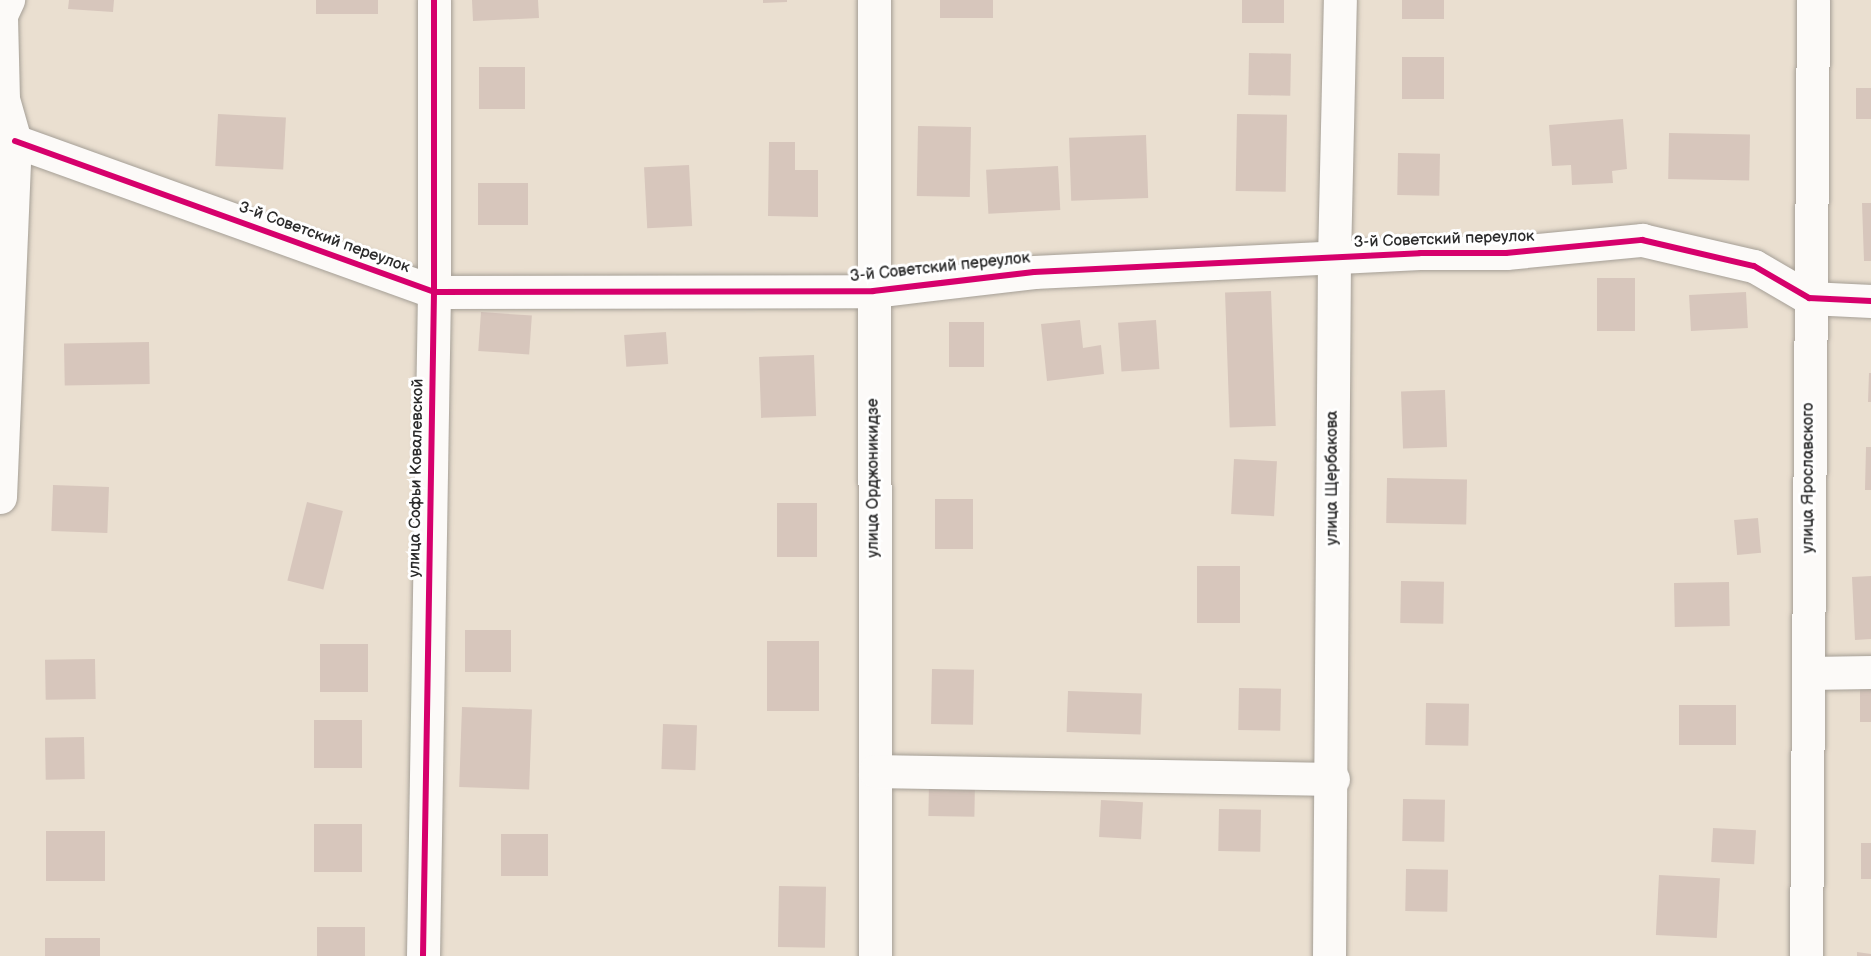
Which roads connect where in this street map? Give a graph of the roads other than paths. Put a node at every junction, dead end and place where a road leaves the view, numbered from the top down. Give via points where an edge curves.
1 (8, 0) edge
2 (434, 0) edge
3 (874, 0) edge
4 (1340, 0) edge
5 (1814, 0) edge
6 (15, 141) junction
7 (1334, 259) junction
8 (873, 291) junction
9 (434, 292) junction
10 (1809, 298) junction
11 (1871, 300) edge
12 (0, 497) edge
13 (1871, 672) edge
14 (1809, 673) junction
15 (875, 771) junction
16 (1333, 779) junction
17 (423, 956) edge
18 (875, 956) edge
19 (1329, 956) edge
20 (1806, 956) edge

1 - 6 street via 1,15 3,99
2 - 9 street, улица Софьи Ковалевской
3 - 8 street, улица Орджоникидзе
4 - 7 street, улица Щербакова
5 - 10 street, улица Ярославского
6 - 9 street, 3-й Советский переулок
6 - 12 street
7 - 8 street, 3-й Советский переулок via 1034,272
7 - 10 street, 3-й Советский переулок via 1506,253 1642,240 1754,267
7 - 16 street, улица Щербакова
8 - 9 street, 3-й Советский переулок
8 - 15 street, улица Орджоникидзе
9 - 17 street, улица Софьи Ковалевской
10 - 11 street
10 - 14 street, улица Ярославского
13 - 14 street
14 - 20 street, улица Ярославского
15 - 16 street
15 - 18 street, улица Орджоникидзе
16 - 19 street, улица Щербакова

